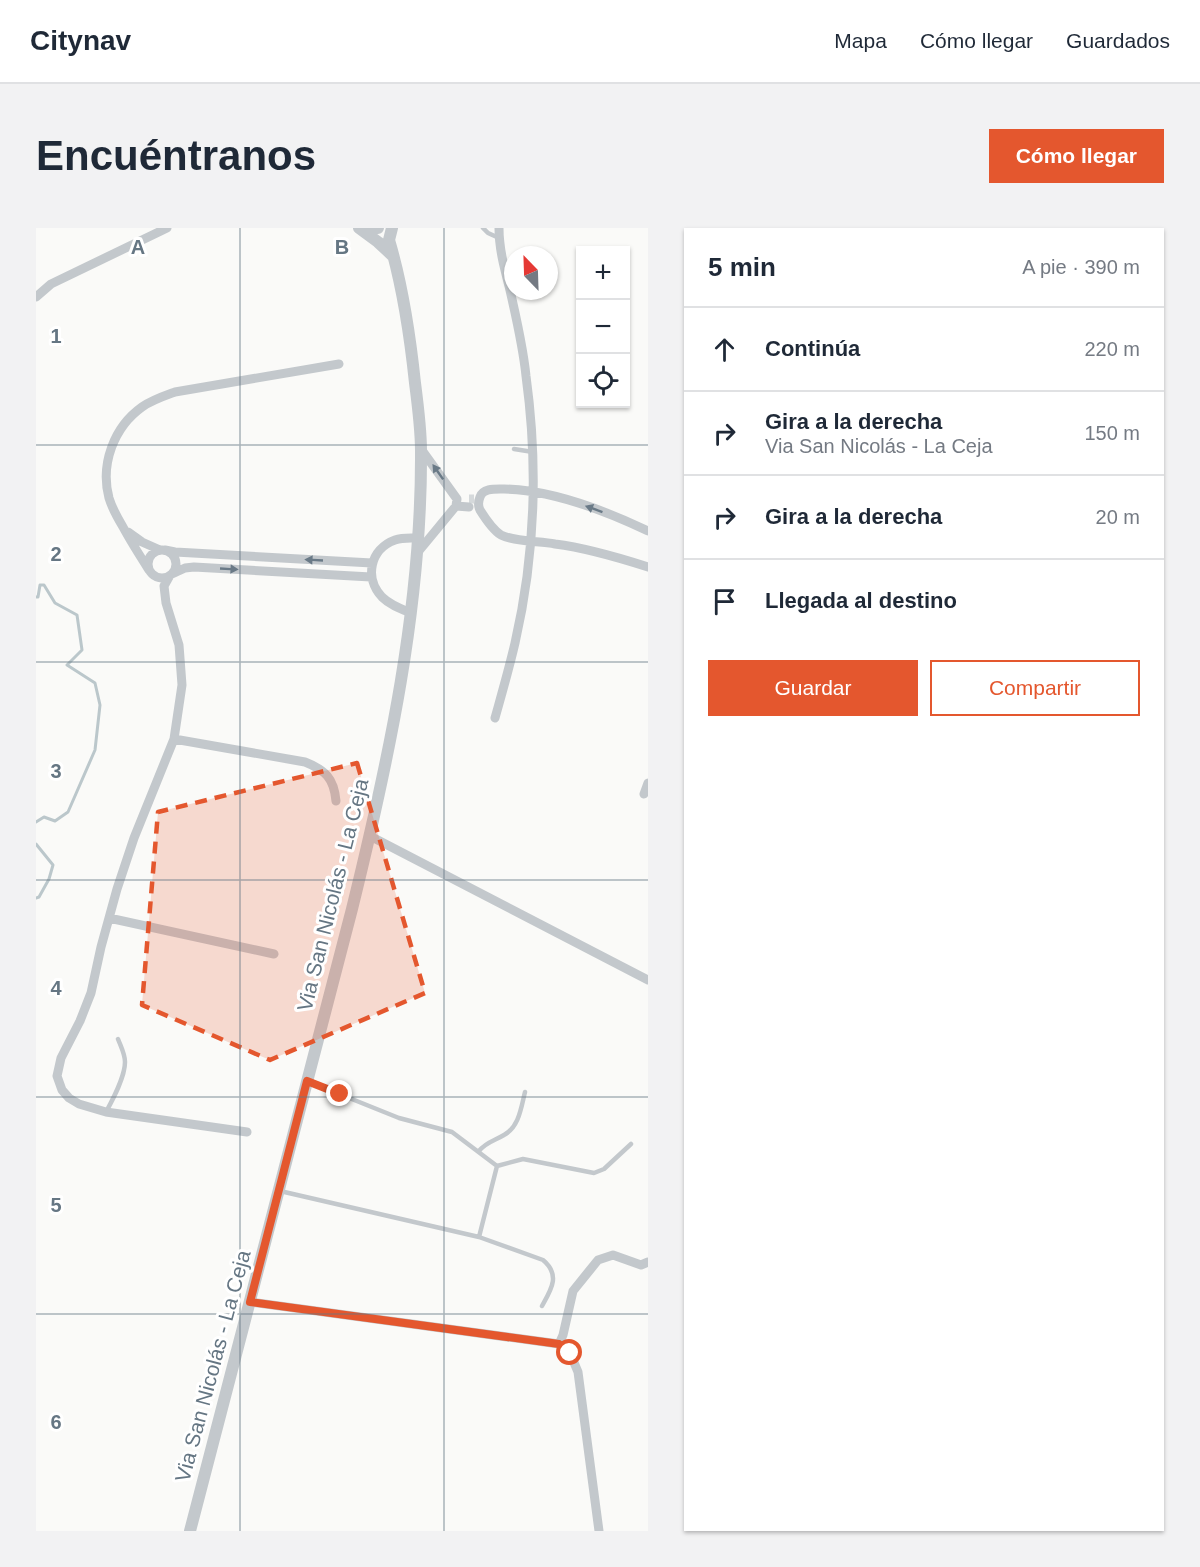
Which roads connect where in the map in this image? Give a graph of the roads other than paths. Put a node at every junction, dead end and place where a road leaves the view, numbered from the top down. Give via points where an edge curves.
1 (167, 228) edge
2 (359, 228) edge
3 (363, 228) edge
4 (378, 228) edge
5 (392, 228) edge
6 (483, 228) edge
7 (499, 233) edge
8 (394, 257) junction
9 (36, 297) edge
10 (339, 364) dead end
11 (422, 449) junction
12 (514, 449) dead end
13 (533, 452) junction
14 (532, 491) junction
15 (457, 503) junction
16 (474, 503) junction
17 (122, 526) junction
18 (648, 531) edge
19 (419, 538) junction
20 (531, 541) junction
21 (163, 550) junction
22 (418, 552) junction
23 (372, 563) junction
24 (648, 567) edge
25 (151, 572) junction
26 (171, 576) junction
27 (371, 577) junction
28 (166, 603) junction
29 (411, 613) junction
30 (495, 718) dead end
31 (174, 740) junction
32 (648, 783) edge
33 (644, 794) dead end
34 (336, 801) dead end
35 (370, 837) junction
36 (109, 918) junction
37 (274, 954) dead end
38 (648, 980) edge
39 (118, 1039) dead end
40 (307, 1081) junction
41 (525, 1092) dead end
42 (106, 1112) junction
43 (247, 1132) dead end
44 (631, 1144) dead end
45 (479, 1151) junction
46 (497, 1166) junction
47 (279, 1191) junction
48 (479, 1237) junction
49 (648, 1262) edge
50 (250, 1302) junction
51 (542, 1306) dead end
52 (559, 1344) junction
53 (190, 1531) edge
54 (599, 1531) edge

1 - 9 street via 51,284
2 - 8 street
3 - 4 street
5 - 8 street, Via San Nicolás - La Ceja via 389,240
6 - 7 lane via 488,233
7 - 13 street via 525,365
8 - 11 street, Via San Nicolás - La Ceja via 410,332
10 - 17 street via 175,392 141,408 118,433 107,466 109,498
15 -> 11 street
11 - 19 street, Via San Nicolás - La Ceja
12 - 13 lane
13 - 14 street
14 - 16 street via 488,490
18 -> 14 street
14 - 20 street
15 - 16 street
15 - 22 street
16 - 20 street via 499,533
17 - 21 street via 142,542
17 - 25 street
19 - 22 street, Via San Nicolás - La Ceja
19 - 23 street via 393,541
20 - 24 street via 584,549
20 - 30 street via 515,642
23 -> 21 street
21 - 25 street via 150,557
21 - 26 street via 173,554 177,562
22 - 29 street, Via San Nicolás - La Ceja
23 - 27 street
25 - 26 street via 160,578
25 - 28 street
26 -> 27 street via 194,567
26 - 28 street via 164,586
27 - 29 street via 383,599
28 - 31 street via 178,645 182,685
29 - 35 street, Via San Nicolás - La Ceja via 405,665
31 - 34 street via 314,765 330,778
31 - 36 street via 134,838
32 - 33 street
35 - 38 street
35 - 40 street, Via San Nicolás - La Ceja
36 - 37 street
36 - 42 street via 91,993 61,1058 57,1076 69,1098
39 - 42 lane via 124,1072
40 - 45 lane via 399,1118 452,1131
40 - 47 street, Via San Nicolás - La Ceja
41 - 45 lane via 512,1129
42 - 43 street
44 - 46 lane via 604,1169 594,1173 523,1159
45 - 46 lane
46 - 48 lane
47 - 48 lane
47 - 50 street, Via San Nicolás - La Ceja
48 - 51 lane via 547,1262 554,1280
49 - 52 street via 641,1265 613,1255 598,1260 573,1291
50 - 52 street
50 - 53 street, Via San Nicolás - La Ceja
52 - 54 street via 570,1353 578,1372

